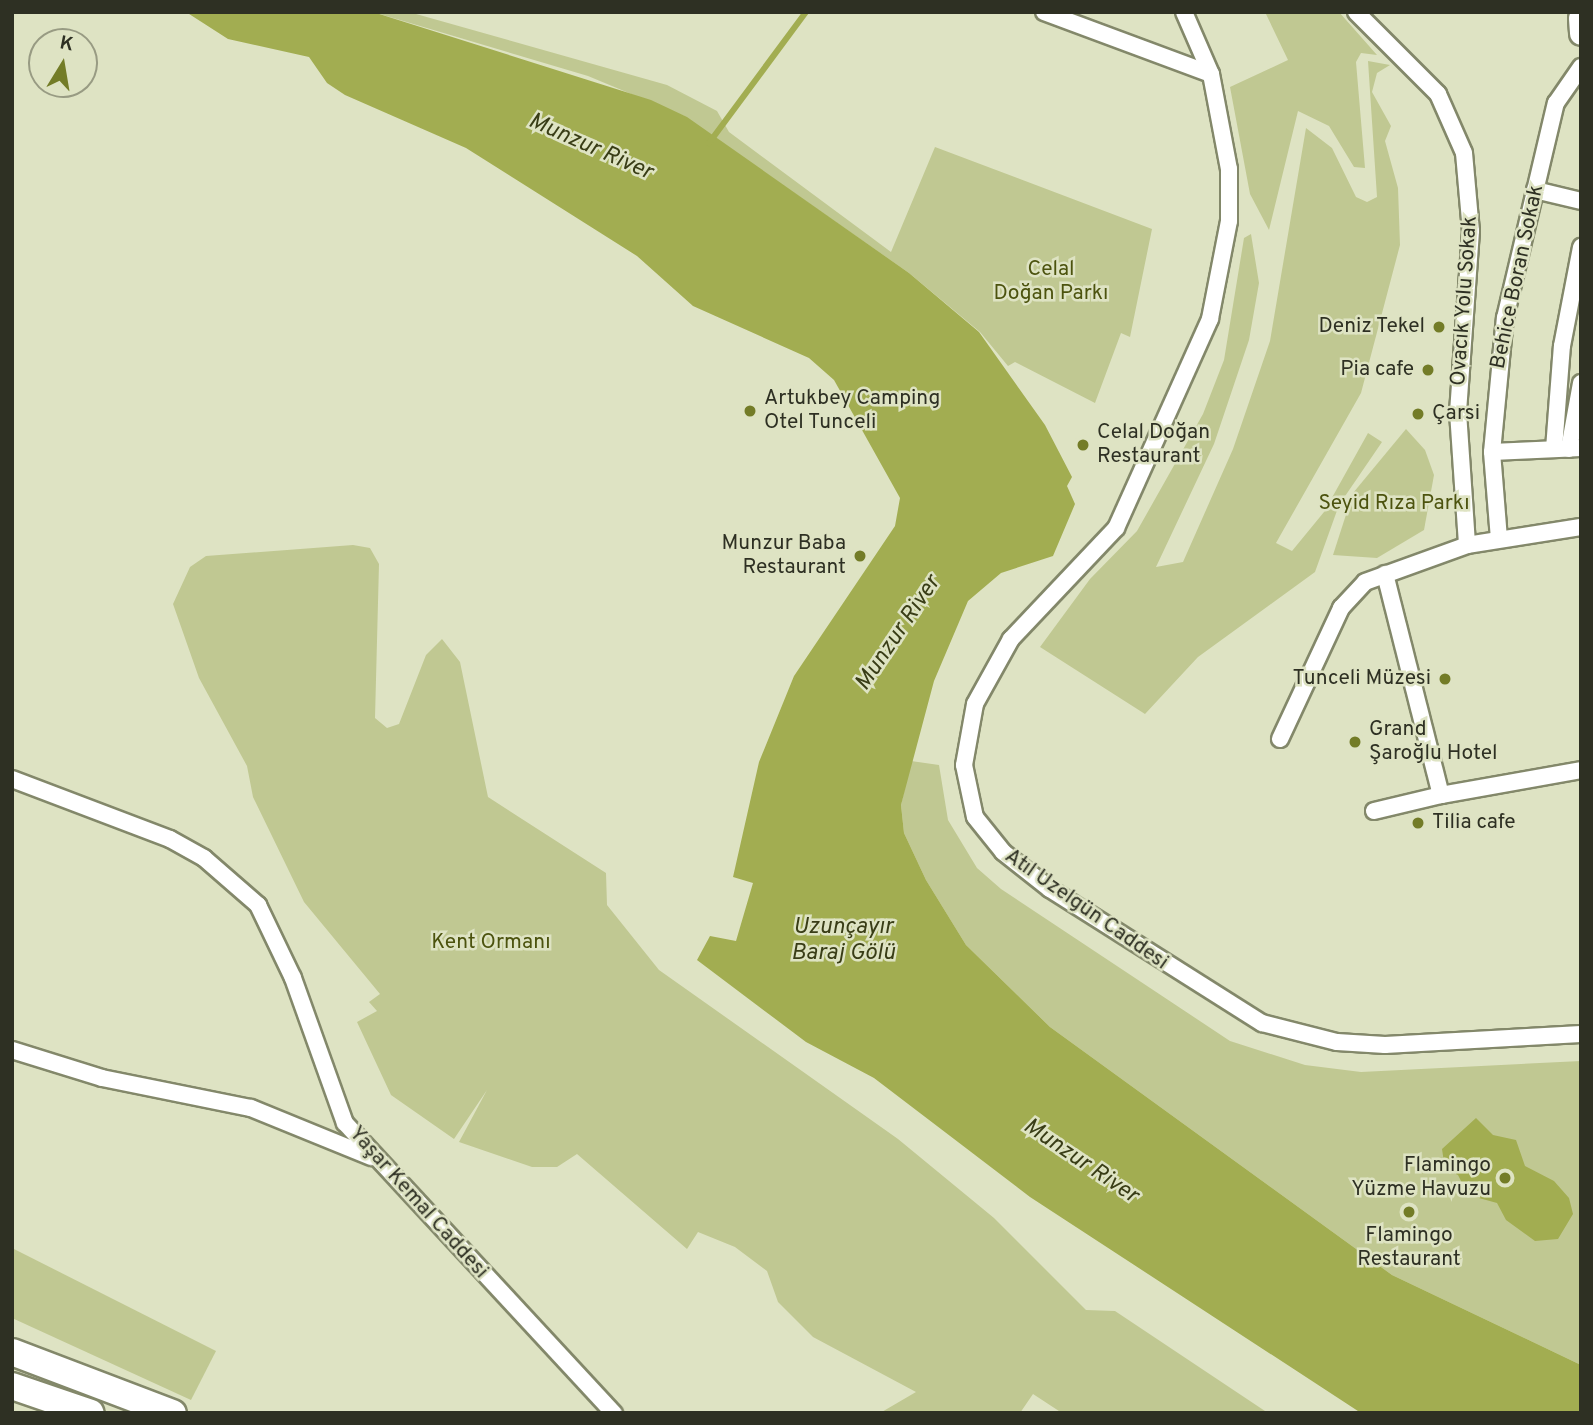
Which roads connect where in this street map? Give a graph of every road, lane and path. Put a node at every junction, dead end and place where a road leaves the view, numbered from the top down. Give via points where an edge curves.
1 (1044, 12) edge
2 (1184, 12) edge
3 (1356, 12) edge
4 (1574, 12) edge
5 (1580, 18) edge
6 (1581, 33) edge
7 (1581, 67) edge
8 (1211, 75) junction
9 (1535, 190) junction
10 (1581, 201) edge
11 (1581, 247) edge
12 (1581, 383) edge
13 (1568, 449) edge
14 (1492, 452) junction
15 (1581, 527) edge
16 (1499, 539) junction
17 (1467, 545) junction
18 (1385, 574) junction
19 (1280, 739) dead end
20 (1581, 770) edge
21 (12, 779) edge
22 (1441, 795) junction
23 (1374, 811) dead end
24 (1581, 1034) edge
25 (12, 1050) edge
26 (372, 1157) junction
27 (12, 1352) edge
28 (12, 1386) edge
29 (91, 1413) edge
30 (173, 1413) edge
31 (614, 1413) edge

1 - 8 street
2 - 8 street, Atıl Uzelgün Caddesi
3 - 17 street, Ovacık Yolu Sokak via 1438,94 1464,152 1471,231 1458,412
4 - 5 main road
5 - 6 main road
7 - 9 street, Behice Boran Sokak via 1556,103
8 - 24 street, Atıl Uzelgün Caddesi via 1230,197 1223,259 1202,344 1116,528 995,662 967,733 964,765 975,817 1003,852 1049,889 1262,1023 1337,1042 1385,1045
9 - 10 street
9 - 14 street, Behice Boran Sokak via 1503,327
11 - 13 street via 1562,346
12 - 13 street
13 - 14 street
14 - 16 street, Behice Boran Sokak
15 - 16 street
16 - 17 street
17 - 18 street
18 - 19 street via 1365,582 1340,608
18 - 22 street
20 - 22 street
21 - 26 street, Yaşar Kemal Caddesi via 170,839 204,858 258,905 293,978 331,1094
22 - 23 street
25 - 26 street via 102,1078 250,1108
26 - 31 street, Yaşar Kemal Caddesi
27 - 30 main road
28 - 29 main road

